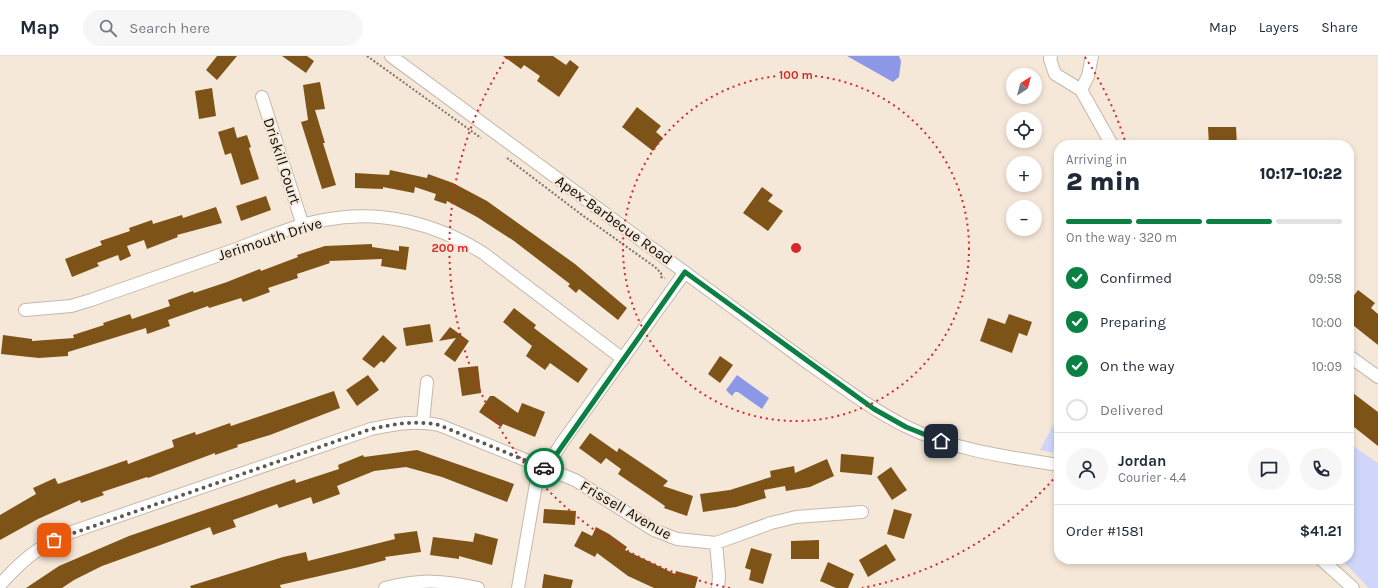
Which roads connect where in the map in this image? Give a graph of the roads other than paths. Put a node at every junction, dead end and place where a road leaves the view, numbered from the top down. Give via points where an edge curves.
1 (391, 56) edge
2 (1051, 56) edge
3 (1092, 56) edge
4 (1081, 90) junction
5 (262, 97) dead end
6 (1109, 140) edge
7 (303, 226) junction
8 (685, 272) junction
9 (25, 310) dead end
10 (623, 360) junction
11 (1354, 360) edge
12 (1378, 377) edge
13 (427, 382) dead end
14 (423, 422) junction
15 (1054, 464) edge
16 (546, 469) junction
17 (862, 512) dead end
18 (716, 543) junction
19 (1327, 564) edge
20 (0, 585) edge
21 (386, 588) edge
22 (478, 588) edge
23 (518, 588) edge
24 (718, 588) edge
25 (1353, 588) edge

1 - 8 street, Apex-Barbecue Road
2 - 4 street via 1055,74
3 - 4 street via 1088,76
4 - 6 street
5 - 7 street, Driskill Court
7 - 9 street, Jerimouth Drive via 91,300 71,306
7 - 10 street, Jerimouth Drive via 342,218 378,217 420,223 456,237 483,253
8 - 10 street
8 - 15 street, Apex-Barbecue Road via 868,405 906,427 941,441 1003,456
10 - 16 street
11 - 12 street
13 - 14 street
14 - 16 street, Frissell Avenue via 454,431
14 - 20 street, Frissell Avenue via 405,422 371,429 66,534 20,562
16 - 18 street, Frissell Avenue via 591,489 665,535 692,542
16 - 23 street via 533,494
17 - 18 street, Frissell Avenue via 796,517
18 - 24 street
19 - 25 street
21 - 22 street via 434,580

